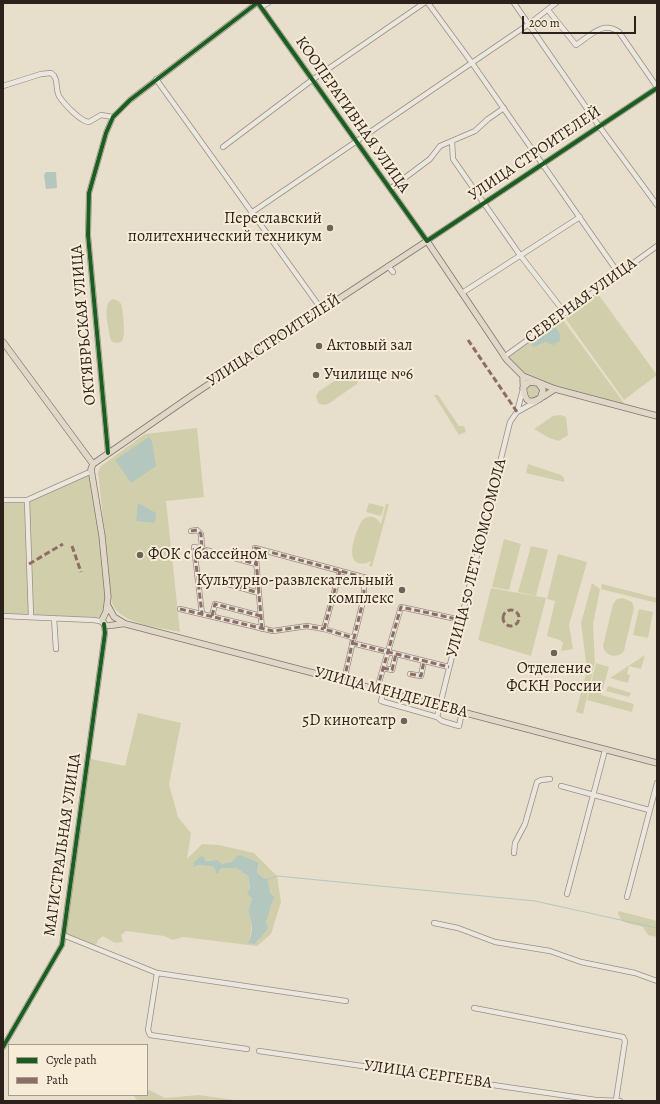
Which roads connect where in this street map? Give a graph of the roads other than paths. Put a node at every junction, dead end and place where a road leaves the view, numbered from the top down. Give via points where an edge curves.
1 (268, 3) edge
2 (424, 3) edge
3 (428, 3) edge
4 (514, 3) edge
5 (556, 3) edge
6 (259, 4) edge
7 (548, 10) junction
8 (529, 24) junction
9 (472, 63) junction
10 (156, 79) junction
11 (312, 80) junction
12 (3, 86) edge
13 (657, 87) edge
14 (504, 108) junction
15 (113, 117) junction
16 (599, 126) junction
17 (356, 141) junction
18 (452, 141) junction
19 (223, 147) dead end
20 (543, 164) junction
21 (390, 189) junction
22 (484, 203) junction
23 (657, 205) edge
24 (251, 213) junction
25 (580, 217) junction
26 (427, 241) junction
27 (657, 246) edge
28 (520, 255) junction
29 (388, 266) junction
30 (393, 272) dead end
31 (619, 274) junction
32 (462, 293) junction
33 (322, 310) junction
34 (565, 313) junction
35 (3, 342) edge
36 (504, 356) junction
37 (522, 376) junction
38 (538, 382) junction
39 (523, 388) junction
40 (555, 389) junction
41 (537, 401) junction
42 (518, 412) junction
43 (657, 416) edge
44 (108, 453) junction
45 (93, 464) junction
46 (92, 471) junction
47 (3, 500) edge
48 (27, 500) junction
49 (191, 531) dead end
50 (202, 549) junction
51 (256, 564) junction
52 (340, 571) junction
53 (197, 574) junction
54 (364, 577) junction
55 (389, 584) dead end
56 (259, 593) junction
57 (108, 606) junction
58 (180, 609) dead end
59 (202, 614) junction
60 (3, 616) edge
61 (104, 616) junction
62 (113, 616) junction
63 (212, 616) junction
64 (261, 616) junction
65 (31, 617) junction
66 (51, 617) junction
67 (93, 620) junction
68 (461, 620) junction
69 (104, 624) junction
70 (124, 624) junction
71 (112, 625) junction
72 (262, 628) junction
73 (324, 629) junction
74 (105, 633) junction
75 (353, 640) junction
76 (56, 649) dead end
77 (387, 652) junction
78 (396, 654) junction
79 (424, 661) junction
80 (449, 667) junction
81 (383, 668) junction
82 (410, 674) dead end
83 (344, 680) junction
84 (377, 689) junction
85 (384, 691) junction
86 (440, 706) junction
87 (462, 712) junction
88 (437, 717) junction
89 (605, 750) junction
90 (657, 763) edge
91 (550, 779) dead end
92 (657, 783) edge
93 (561, 786) dead end
94 (593, 794) junction
95 (649, 810) junction
96 (514, 853) dead end
97 (567, 894) dead end
98 (627, 897) dead end
99 (434, 923) dead end
100 (63, 935) junction
101 (157, 973) junction
102 (657, 981) edge
103 (346, 1001) dead end
104 (474, 1008) dead end
105 (3, 1047) edge
106 (247, 1050) dead end
107 (259, 1051) dead end
108 (596, 1100) junction
109 (590, 1101) edge
110 (618, 1101) edge

1 - 6 street, ОКТЯБРЬСКАЯ УЛИЦА
2 - 11 street
3 - 9 street
4 - 8 street
5 - 7 street
6 - 10 street, ОКТЯБРЬСКАЯ УЛИЦА
6 - 11 street, КООПЕРАТИВНАЯ УЛИЦА
7 - 8 street
7 - 13 street via 576,45 601,28 614,28
8 - 9 street
8 - 16 street
9 - 14 street
9 - 17 street
10 - 15 street, ОКТЯБРЬСКАЯ УЛИЦА
10 - 24 street
11 - 17 street, КООПЕРАТИВНАЯ УЛИЦА
11 - 19 street
12 - 15 street via 41,74 53,74 59,96 80,119 89,122 100,115
13 - 16 street, УЛИЦА СТРОИТЕЛЕЙ
14 - 18 street via 475,131
14 - 20 street
15 - 44 street, ОКТЯБРЬСКАЯ УЛИЦА via 102,144 89,193 88,235
16 - 20 street, УЛИЦА СТРОИТЕЛЕЙ
16 - 23 street
17 - 21 street, КООПЕРАТИВНАЯ УЛИЦА
17 - 24 street
18 - 21 street via 440,146 430,159
18 - 22 street via 453,159
20 - 22 street, УЛИЦА СТРОИТЕЛЕЙ
20 - 25 street
21 - 26 street, КООПЕРАТИВНАЯ УЛИЦА
22 - 26 street, УЛИЦА СТРОИТЕЛЕЙ
22 - 28 street
24 - 33 street
25 - 28 street
25 - 31 street
26 - 29 main road, УЛИЦА СТРОИТЕЛЕЙ
26 - 32 main road, КООПЕРАТИВНАЯ УЛИЦА
27 - 31 street, СЕВЕРНАЯ УЛИЦА
28 - 32 street
28 - 34 street
29 - 30 street
29 - 33 main road, УЛИЦА СТРОИТЕЛЕЙ
31 - 34 street, СЕВЕРНАЯ УЛИЦА
32 - 36 main road, КООПЕРАТИВНАЯ УЛИЦА
33 - 44 main road, УЛИЦА СТРОИТЕЛЕЙ
34 - 36 street, СЕВЕРНАЯ УЛИЦА
35 - 45 main road
36 - 37 main road, КООПЕРАТИВНАЯ УЛИЦА
37 - 38 main road
37 - 39 main road
38 - 39 main road via 529,382
38 - 40 main road
38 - 41 main road via 543,390
39 - 41 main road via 522,393 526,399
39 - 42 street
40 - 41 main road
40 - 43 main road
41 - 42 street
42 - 68 street, УЛИЦА 50 ЛЕТ КОМСОМОЛА via 510,423
44 - 45 main road, УЛИЦА СТРОИТЕЛЕЙ
45 - 46 main road
46 - 48 street
46 - 57 main road via 102,536
47 - 48 street
48 - 65 street
49 - 50 street via 197,530 200,533
50 - 51 street
50 - 53 street via 194,547
51 - 52 street via 255,548
51 - 56 street
52 - 54 street
52 - 73 street
53 - 56 street
53 - 59 street
54 - 55 street
54 - 75 street via 364,597
56 - 64 street
57 - 61 main road
57 - 62 main road
58 - 59 street
59 - 63 street
60 - 65 street
61 - 62 main road
61 - 67 street
61 - 69 main road
62 - 70 main road
62 - 71 main road via 115,620
63 - 64 street via 215,604
63 - 72 street
64 - 72 street
65 - 66 street
66 - 67 street
66 - 76 street
67 - 69 street
68 - 77 street via 401,607
68 - 80 street, УЛИЦА 50 ЛЕТ КОМСОМОЛА
69 - 71 main road
69 - 74 street, МАГИСТРАЛЬНАЯ УЛИЦА
70 - 71 main road
70 - 83 main road, УЛИЦА МЕНДЕЛЕЕВА
71 - 74 street
72 - 73 street via 273,634 307,626
73 - 75 street
74 - 100 street, МАГИСТРАЛЬНАЯ УЛИЦА
75 - 77 street
75 - 83 street
77 - 78 street
77 - 81 street
78 - 79 street
78 - 81 street via 392,670
79 - 80 street
79 - 82 street via 421,676
80 - 86 street, УЛИЦА 50 ЛЕТ КОМСОМОЛА
81 - 84 street
83 - 84 main road, УЛИЦА МЕНДЕЛЕЕВА
84 - 85 main road, УЛИЦА МЕНДЕЛЕЕВА
85 - 86 main road, УЛИЦА МЕНДЕЛЕЕВА
85 - 88 street via 381,701
86 - 87 main road, УЛИЦА МЕНДЕЛЕЕВА
86 - 88 street, УЛИЦА 50 ЛЕТ КОМСОМОЛА
87 - 88 street via 458,726
87 - 89 main road, УЛИЦА МЕНДЕЛЕЕВА
89 - 90 main road, УЛИЦА МЕНДЕЛЕЕВА
89 - 94 street
91 - 96 street via 537,782 525,824 515,843
92 - 95 street
93 - 94 street
94 - 95 street
94 - 97 street
95 - 98 street
99 - 102 street via 458,928 495,942 550,951 581,962
100 - 101 street
100 - 105 street, МАГИСТРАЛЬНАЯ УЛИЦА via 62,944
101 - 103 street
101 - 106 street via 148,1030 150,1035
104 - 110 street via 624,1036
107 - 108 street, УЛИЦА СЕРГЕЕВА
108 - 109 street
108 - 110 street

